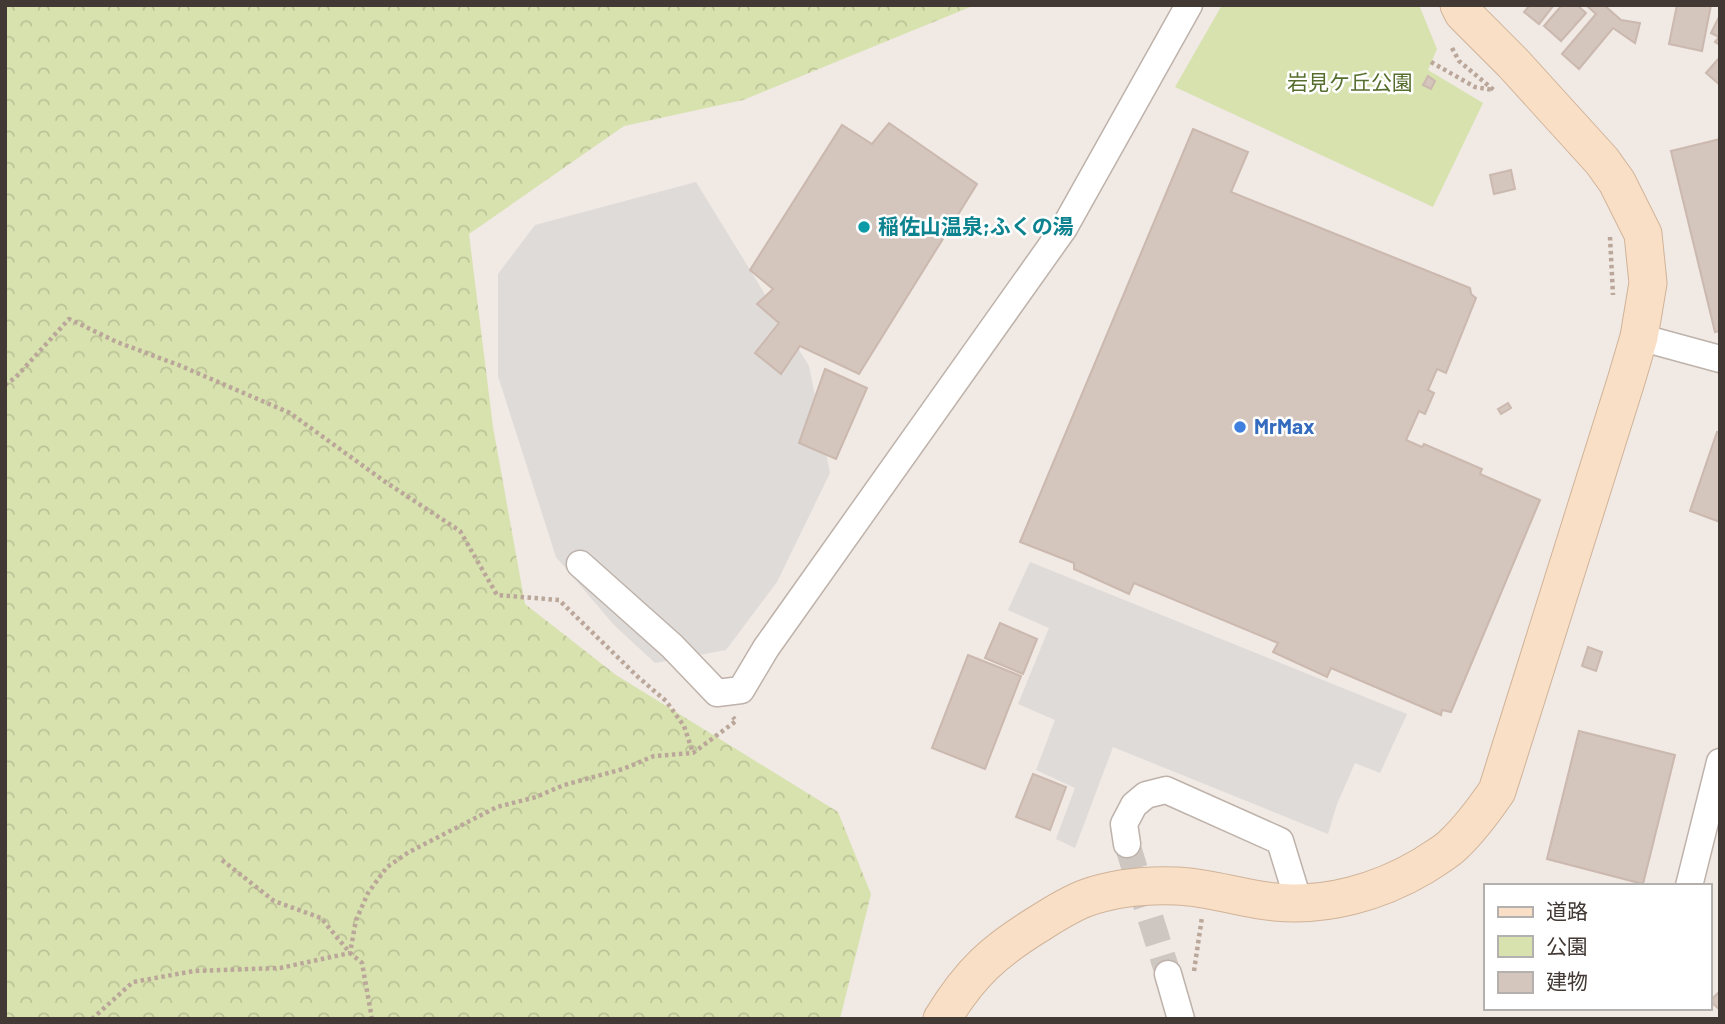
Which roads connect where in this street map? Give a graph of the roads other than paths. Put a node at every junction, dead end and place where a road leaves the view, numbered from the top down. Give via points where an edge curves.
1 (1189, 5) edge
2 (1453, 22) edge
3 (1639, 337) junction
4 (1720, 359) edge
5 (580, 564) dead end
6 (1720, 762) edge
7 (1127, 844) tunnel mouth
8 (1690, 884) edge
9 (1299, 903) junction
10 (1168, 974) tunnel mouth
11 (1179, 1010) edge
12 (942, 1019) edge

1 - 5 street via 1064,228 766,648 741,690 717,693
2 - 3 street via 1463,13 1602,160 1617,182 1643,234 1648,283
3 - 4 street
3 - 9 street via 1497,791 1452,846 1412,873 1370,891
6 - 8 street
7 - 9 street via 1124,824 1133,805 1146,795 1166,790 1280,841
9 - 12 street via 1175,886 1139,887 1086,898 1006,944 982,964
10 - 11 street

